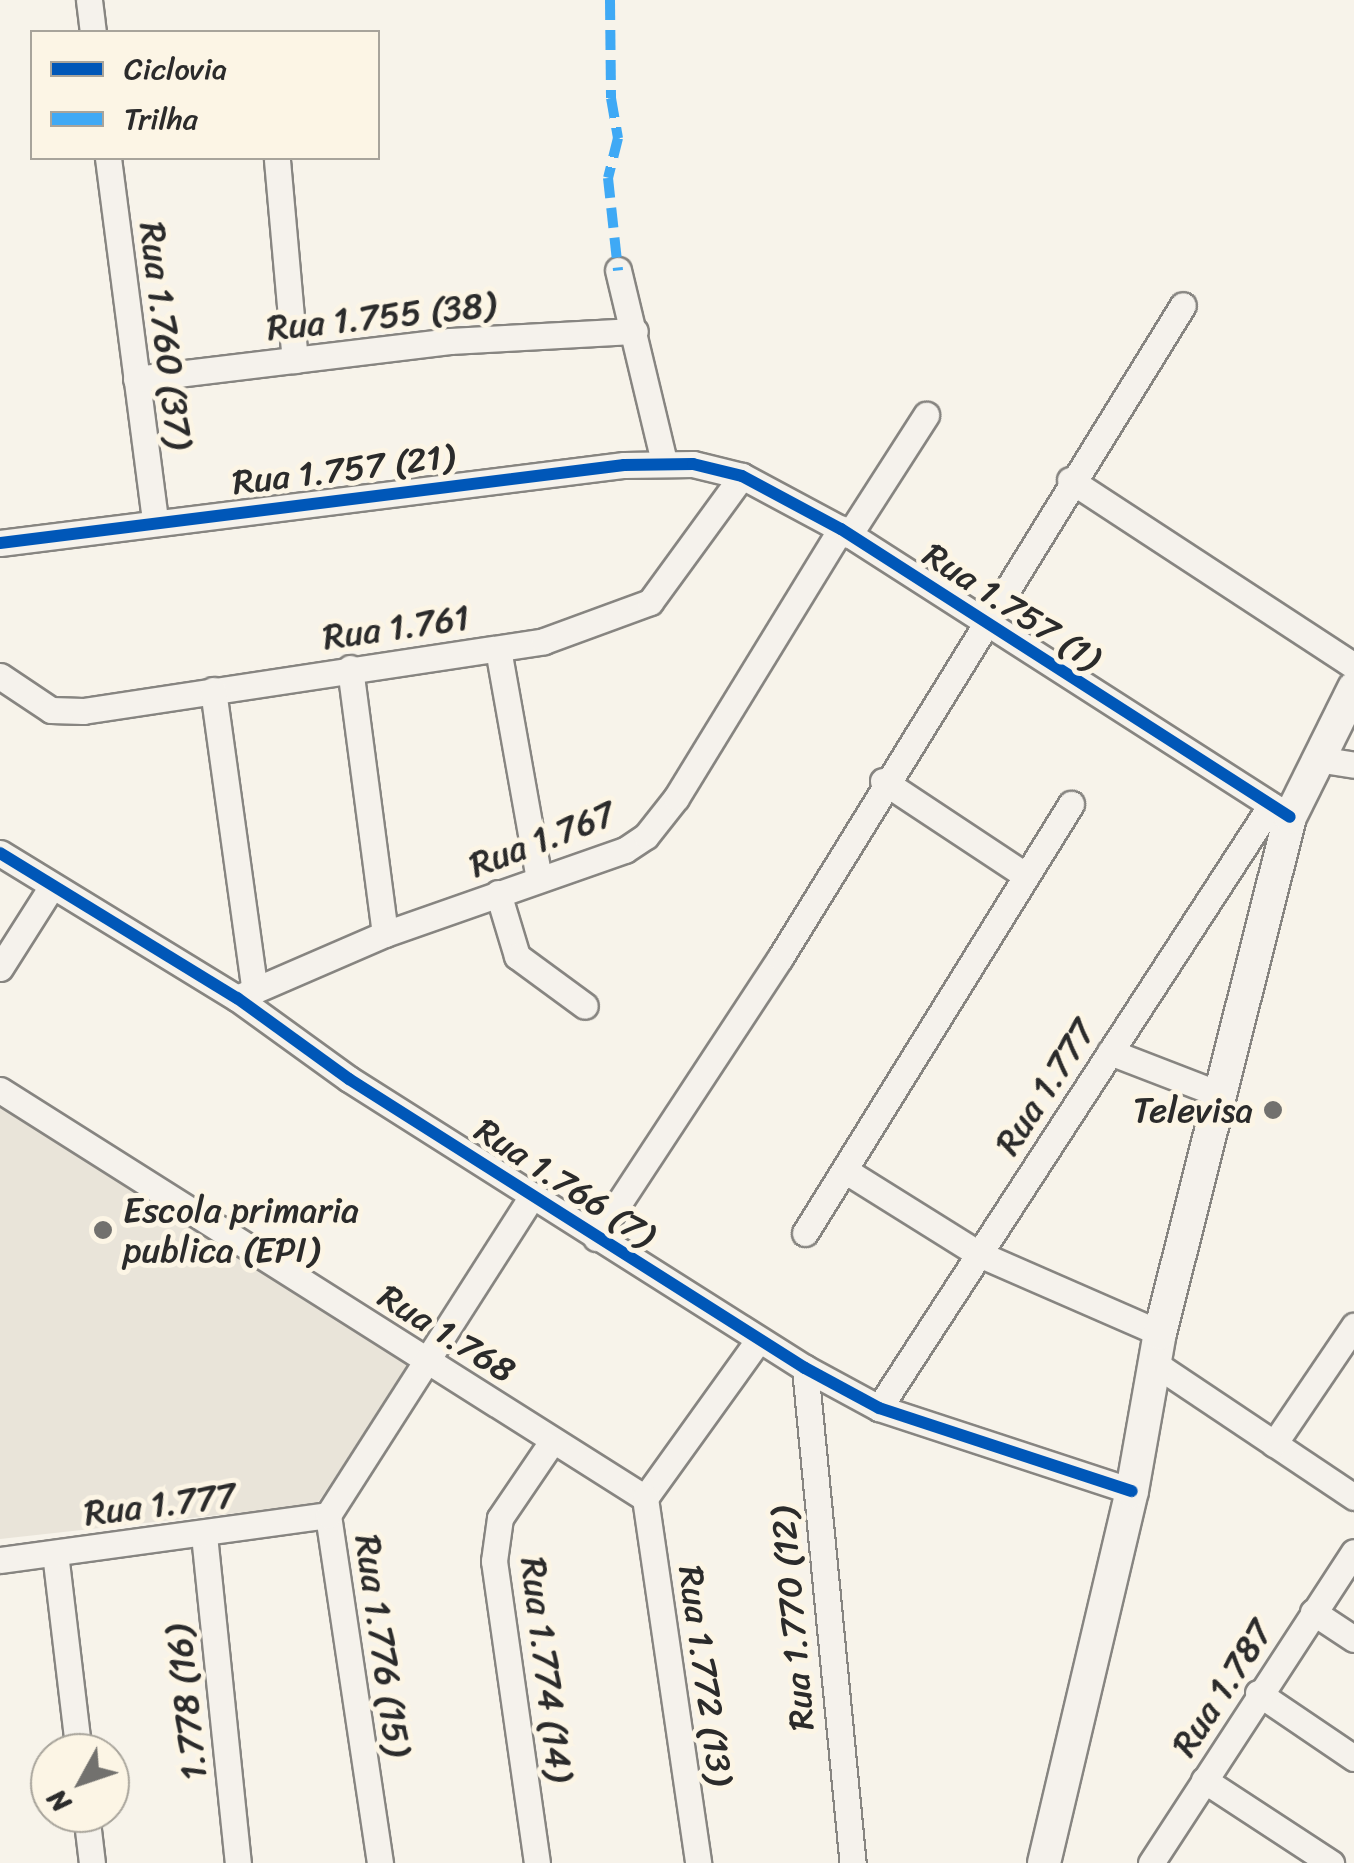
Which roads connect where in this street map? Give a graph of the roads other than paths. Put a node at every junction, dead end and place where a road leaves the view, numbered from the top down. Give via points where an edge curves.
1 (89, 0) edge
2 (93, 30) edge
3 (108, 160) edge
4 (277, 160) dead end
5 (618, 270) dead end
6 (1183, 305) dead end
7 (635, 331) junction
8 (295, 360) junction
9 (136, 379) junction
10 (926, 416) dead end
11 (664, 462) junction
12 (693, 464) joint
13 (742, 476) junction
14 (1070, 480) junction
15 (155, 522) junction
16 (844, 532) junction
17 (0, 542) edge
18 (984, 626) junction
19 (498, 648) junction
20 (1354, 666) edge
21 (350, 668) junction
22 (0, 676) edge
23 (1354, 688) edge
24 (213, 690) junction
25 (1318, 759) junction
26 (1354, 765) edge
27 (883, 781) junction
28 (1070, 804) dead end
29 (1281, 811) junction
30 (0, 853) edge
31 (1024, 876) junction
32 (539, 879) junction
33 (52, 886) junction
34 (498, 893) junction
35 (385, 934) junction
36 (0, 968) edge
37 (245, 992) junction
38 (585, 1006) dead end
39 (1110, 1052) junction
40 (0, 1090) edge
41 (1219, 1094) junction
42 (846, 1170) junction
43 (532, 1196) junction
44 (805, 1233) dead end
45 (596, 1238) junction
46 (979, 1254) junction
47 (1354, 1326) edge
48 (758, 1342) junction
49 (1157, 1348) junction
50 (425, 1362) junction
51 (805, 1368) junction
52 (879, 1408) junction
53 (553, 1440) junction
54 (1274, 1444) junction
55 (1132, 1491) junction
56 (1354, 1497) edge
57 (645, 1498) junction
58 (328, 1515) junction
59 (204, 1535) junction
60 (1354, 1552) edge
61 (54, 1553) junction
62 (0, 1560) edge
63 (1314, 1612) junction
64 (1354, 1639) edge
65 (1258, 1694) junction
66 (76, 1733) edge
67 (1354, 1758) edge
68 (1204, 1780) junction
69 (88, 1833) edge
70 (92, 1863) edge
71 (238, 1863) edge
72 (380, 1863) edge
73 (537, 1863) edge
74 (698, 1863) edge
75 (853, 1863) edge
76 (1044, 1863) edge
77 (1151, 1863) edge
78 (1331, 1863) edge

1 - 2 street
3 - 9 street, Rua 1.760 (37)
4 - 8 street
5 - 7 street
6 - 14 street
7 - 8 street, Rua 1.755 (38) via 450,341
7 - 11 street
8 - 9 street, Rua 1.755 (38)
9 - 15 street, Rua 1.760 (37)
10 - 16 street, Rua 1.767
11 - 12 street, Rua 1.757 (21)
11 - 15 street, Rua 1.757 (21)
12 - 13 street, Rua 1.757 (1)
13 - 16 street, Rua 1.757 (1)
13 - 19 street, Rua 1.761 via 650,602 544,640
14 - 18 street
14 - 20 street
15 - 17 street, Rua 1.757 (21)
16 - 18 street, Rua 1.757 (1)
16 - 32 street, Rua 1.767 via 646,836
18 - 27 street
18 - 29 street, Rua 1.757 (1)
19 - 21 street, Rua 1.761
19 - 32 street
21 - 24 street, Rua 1.761
21 - 35 street
22 - 24 street, Rua 1.761 via 50,710
23 - 25 street
24 - 37 street
25 - 26 street
25 - 29 street
27 - 31 street
27 - 45 street via 780,958
28 - 31 street
29 - 39 street, Rua 1.777
29 - 41 street
30 - 33 street, Rua 1.766 (7)
31 - 42 street
32 - 34 street, Rua 1.767
33 - 36 street
33 - 37 street, Rua 1.766 (7)
34 - 35 street, Rua 1.767
34 - 38 street via 517,956
35 - 37 street, Rua 1.767
37 - 43 street, Rua 1.766 (7) via 350,1080
39 - 41 street
39 - 46 street, Rua 1.777
40 - 50 street, Rua 1.768
41 - 49 street
42 - 44 street
42 - 46 street
43 - 45 street, Rua 1.766 (7)
43 - 50 street, Rua 1.776 (15)
45 - 48 street, Rua 1.766 (7)
46 - 49 street
46 - 52 street, Rua 1.777
47 - 54 street
48 - 51 street, Rua 1.766 (7)
48 - 57 street
49 - 54 street
49 - 55 street
50 - 53 street, Rua 1.768
50 - 58 street, Rua 1.776 (15)
51 - 52 street, Rua 1.766 (7)
51 - 75 street, Rua 1.770 (12)
52 - 55 street, Rua 1.766 (7)
53 - 57 street, Rua 1.768
53 - 73 street, Rua 1.774 (14) via 500,1518 494,1561
54 - 56 street
55 - 76 street
57 - 74 street, Rua 1.772 (13)
58 - 59 street, Rua 1.777
58 - 72 street, Rua 1.776 (15)
59 - 61 street, Rua 1.777
59 - 71 street, 1.778 (16)
60 - 63 street, Rua 1.787
61 - 62 street, Rua 1.777
61 - 66 street
63 - 64 street
63 - 65 street, Rua 1.787
65 - 67 street
65 - 68 street, Rua 1.787
68 - 77 street, Rua 1.787
68 - 78 street
69 - 70 street

